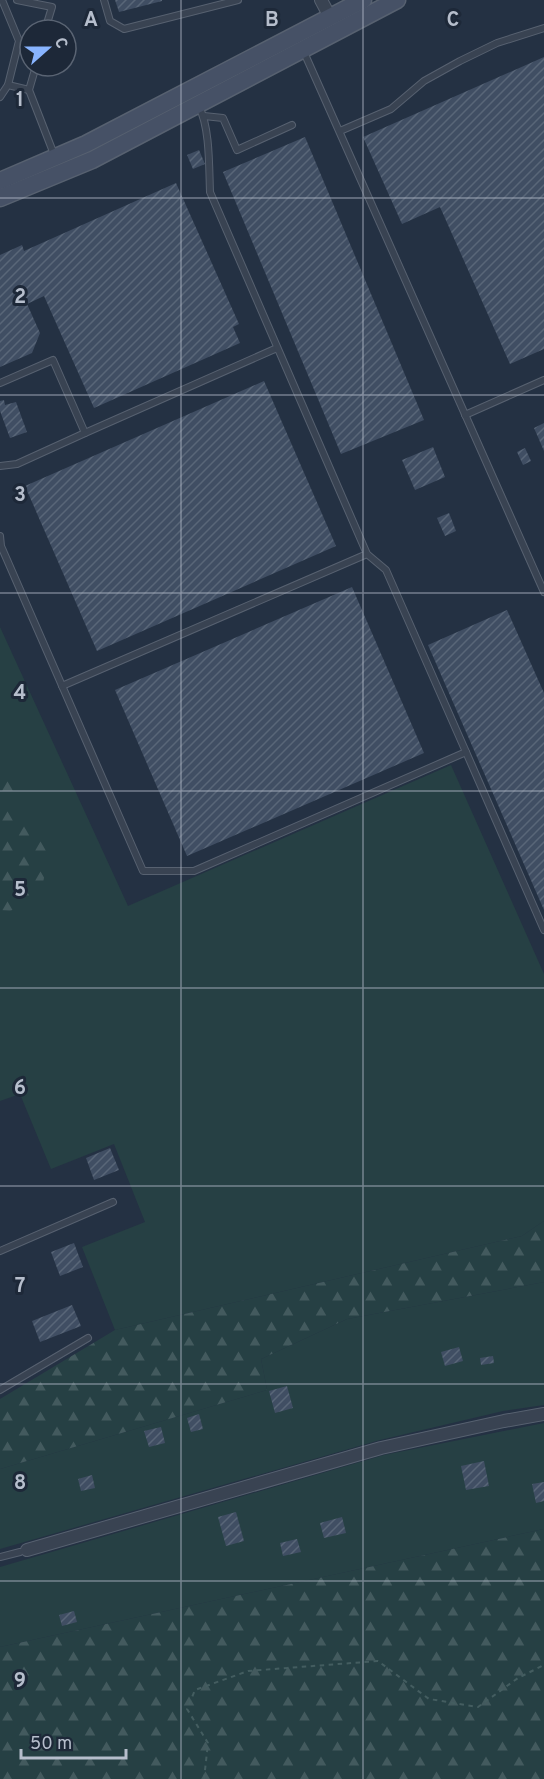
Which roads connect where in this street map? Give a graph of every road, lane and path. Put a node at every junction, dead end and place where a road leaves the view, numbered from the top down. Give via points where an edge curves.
1 (2, 0) edge
2 (17, 0) edge
3 (104, 0) edge
4 (238, 0) edge
5 (321, 0) edge
6 (363, 0) edge
7 (397, 0) edge
8 (330, 17) junction
9 (49, 18) edge
10 (544, 28) edge
11 (303, 49) junction
12 (32, 78) edge
13 (8, 85) junction
14 (29, 90) junction
15 (0, 97) edge
16 (198, 103) junction
17 (292, 125) dead end
18 (340, 131) junction
19 (55, 158) junction
20 (0, 181) edge
21 (0, 198) edge
22 (278, 348) junction
23 (544, 380) edge
24 (0, 383) edge
25 (465, 415) junction
26 (85, 433) junction
27 (0, 466) edge
28 (0, 536) edge
29 (367, 554) junction
30 (544, 592) edge
31 (62, 686) junction
32 (466, 752) junction
33 (544, 930) edge
34 (113, 1202) dead end
35 (0, 1251) edge
36 (87, 1338) dead end
37 (0, 1390) edge
38 (544, 1414) edge
39 (23, 1551) joint
40 (0, 1557) edge
41 (544, 1665) edge
42 (204, 1779) edge

1 - 13 lane via 19,41
2 - 9 lane via 52,7
3 - 4 lane via 110,21 124,29
5 - 8 street
6 - 8 main road
7 - 11 main road
8 - 16 main road
10 - 18 lane via 497,43 460,61 424,81 391,109
11 - 16 main road
11 - 18 lane
12 - 14 lane
13 - 14 lane
13 - 15 lane
14 - 19 lane
16 - 17 lane via 223,118 237,150
16 - 19 main road
16 - 21 main road via 92,160
16 - 22 lane via 209,162 210,192
18 - 25 lane
19 - 20 main road
22 - 26 lane
22 - 29 lane
23 - 25 lane
24 - 26 lane via 53,360
25 - 30 lane
26 - 27 lane via 16,464
28 - 31 lane
29 - 31 lane
29 - 32 lane via 386,570
31 - 32 lane via 143,871 194,871
32 - 33 lane
34 - 35 lane
36 - 37 lane
38 - 39 street via 381,1448
39 - 40 lane
41 - 42 path via 478,1707 429,1699 378,1661 248,1671 195,1690 187,1709 208,1743

